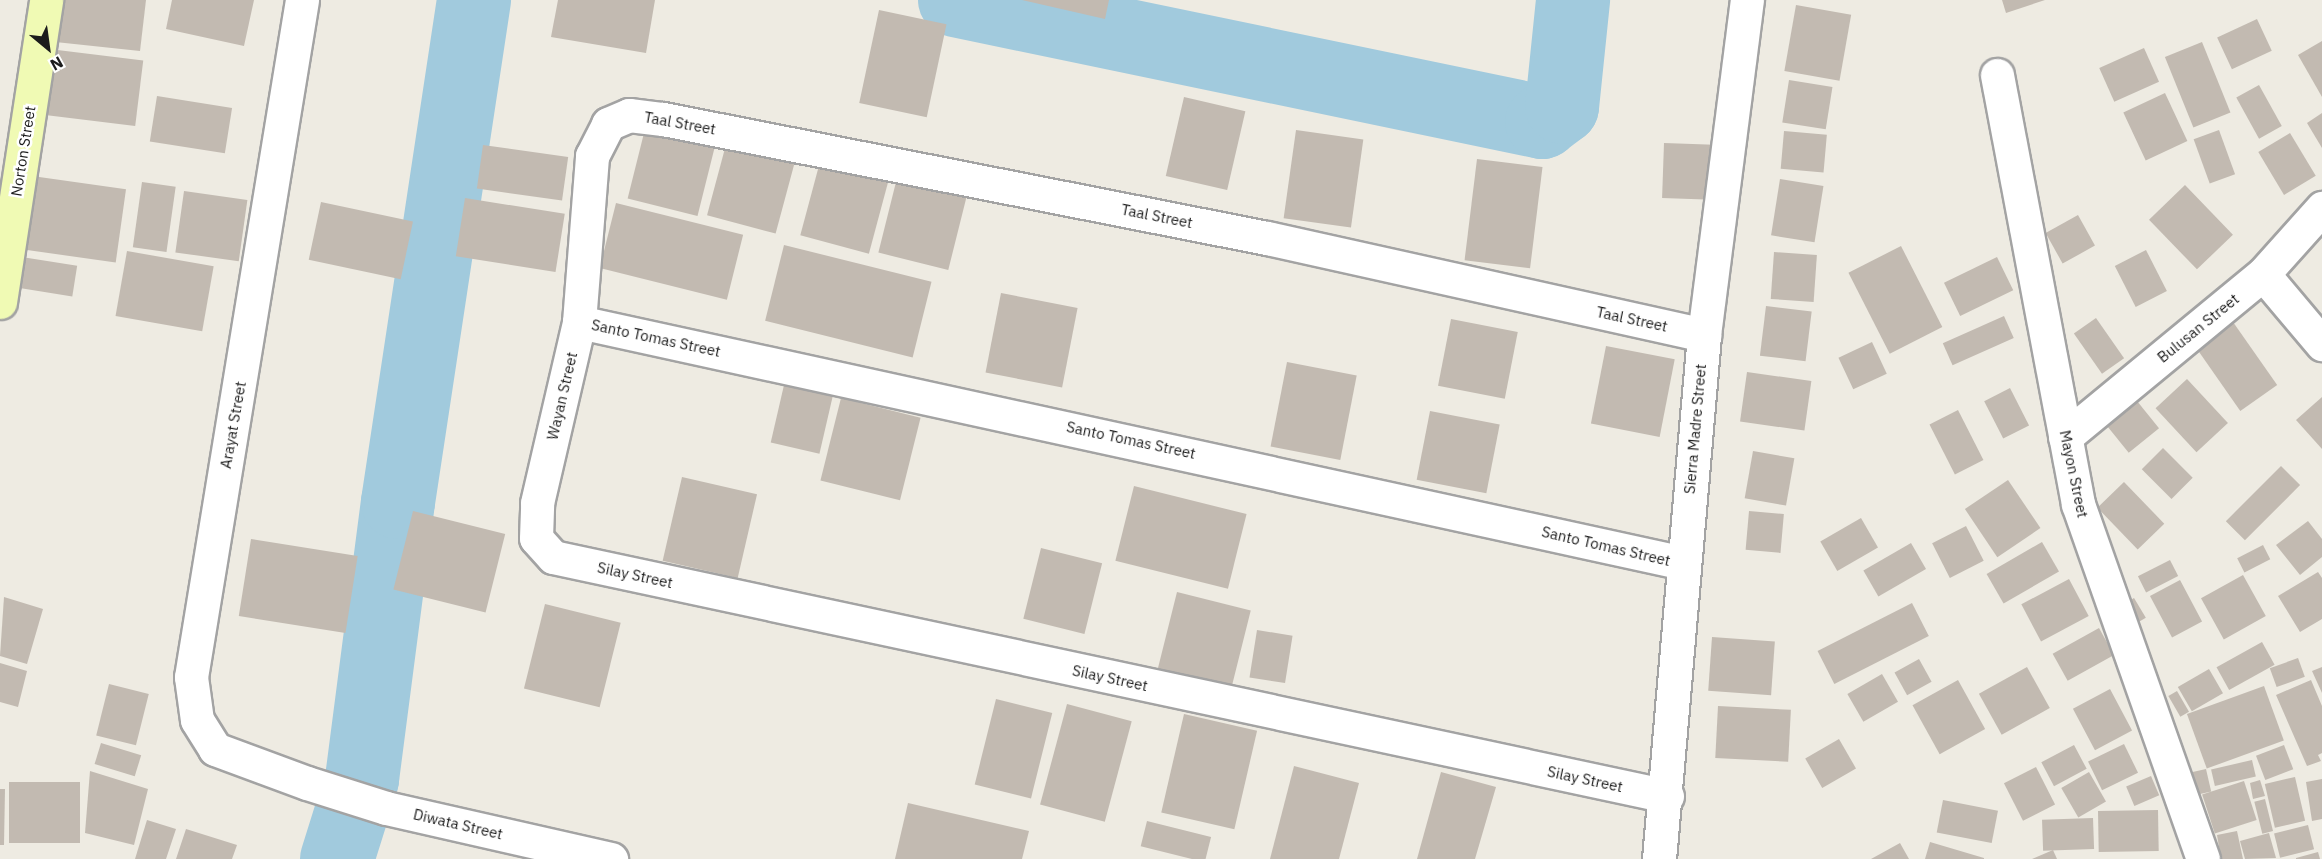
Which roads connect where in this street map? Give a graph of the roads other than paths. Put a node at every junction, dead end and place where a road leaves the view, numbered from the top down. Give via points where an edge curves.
1 (46, 0) edge
2 (302, 0) edge
3 (1748, 0) edge
4 (1997, 75) dead end
5 (608, 124) joint
6 (2322, 208) edge
7 (2263, 274) junction
8 (0, 302) edge
9 (579, 322) junction
10 (1704, 335) junction
11 (2322, 344) edge
12 (2065, 437) junction
13 (553, 557) joint
14 (1683, 563) junction
15 (307, 783) joint
16 (1666, 796) junction
17 (611, 859) edge
18 (1659, 859) edge
19 (2203, 859) edge

1 - 8 street, Norton Street
2 - 15 street, Arayat Street via 191,677 197,720 215,749
3 - 10 street, Sierra Madre Street
4 - 12 street, Mayon Street
5 - 9 street, Wayan Street via 592,156
5 - 10 street, Taal Street via 629,115 663,118 1267,238
6 - 7 street, Bulusan Street
7 - 11 street
7 - 12 street, Bulusan Street
9 - 13 street, Wayan Street via 537,503 536,538
9 - 14 street, Santo Tomas Street
10 - 14 street, Sierra Madre Street
12 - 19 street, Mayon Street via 2078,504
13 - 16 street, Silay Street
14 - 16 street, Sierra Madre Street
15 - 17 street, Diwata Street via 386,808
16 - 18 street, Sierra Madre Street

